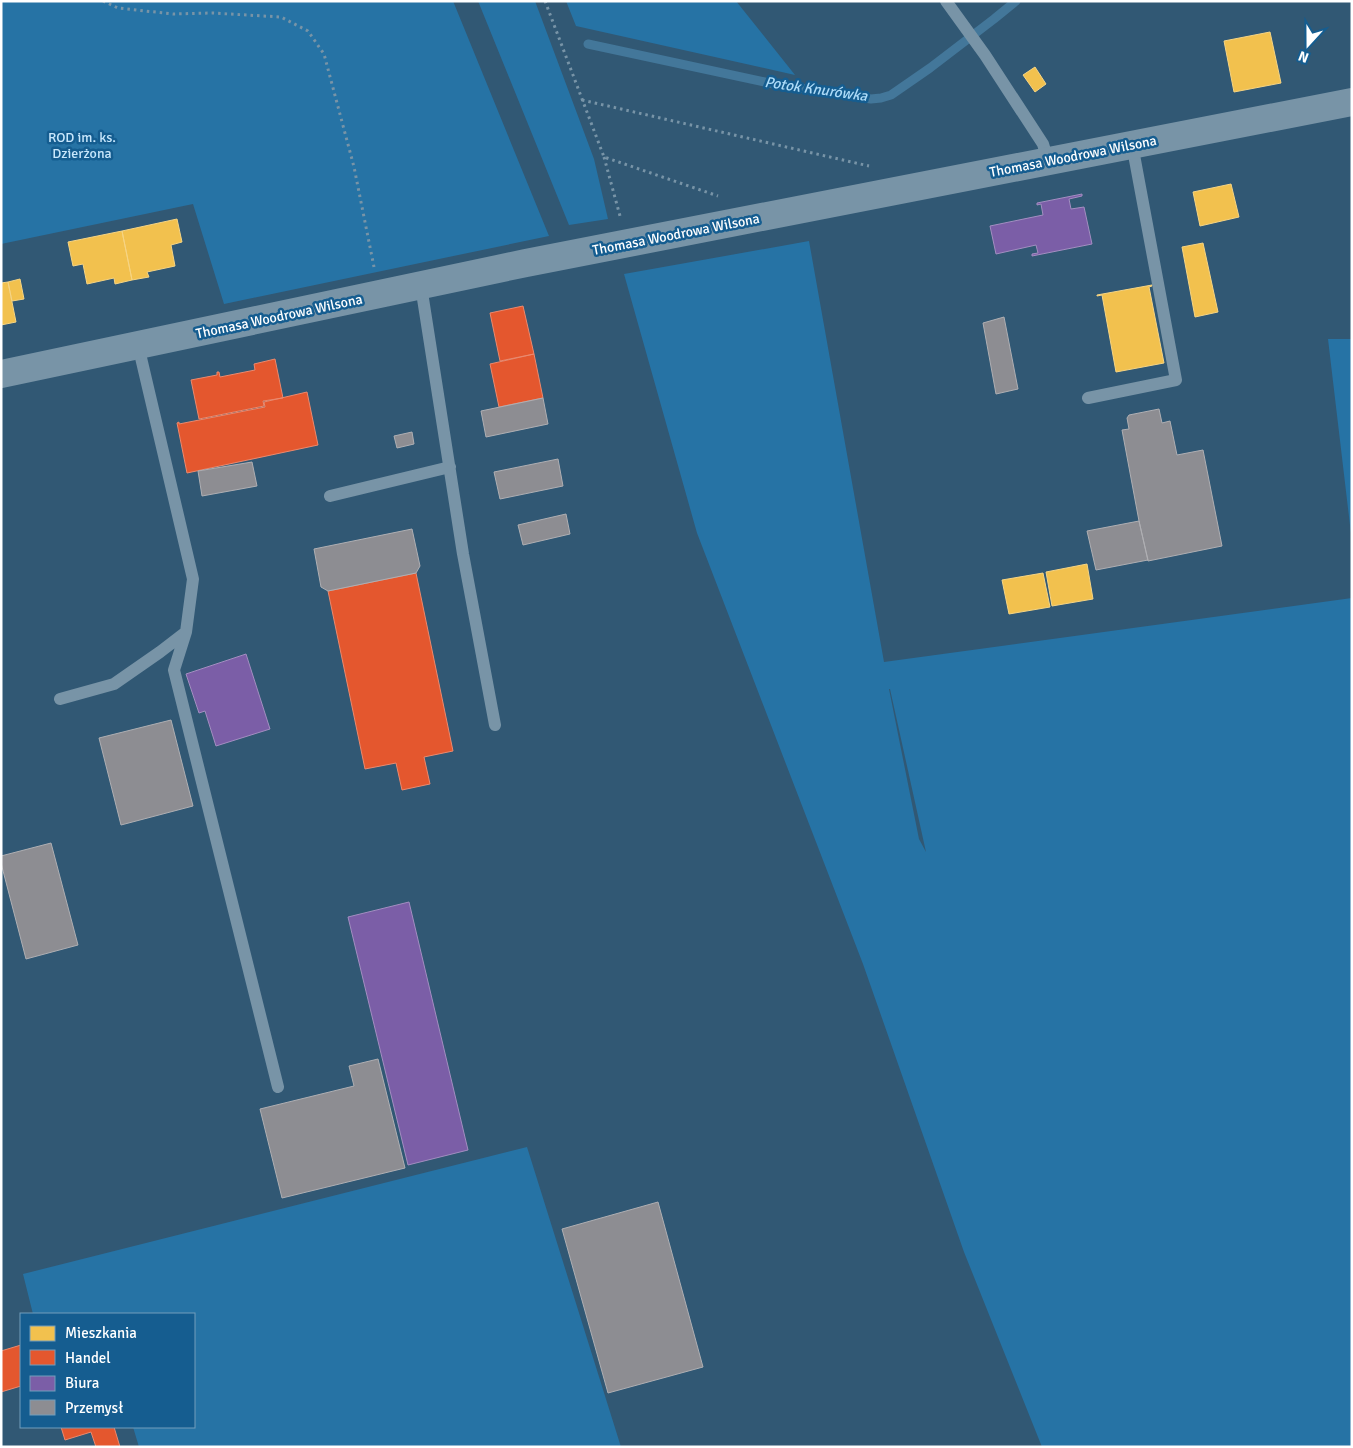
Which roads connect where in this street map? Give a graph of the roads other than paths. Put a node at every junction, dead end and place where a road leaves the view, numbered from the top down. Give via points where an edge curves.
1 (946, 1) edge
2 (1352, 102) edge
3 (1132, 144) junction
4 (1048, 161) junction
5 (421, 286) junction
6 (138, 345) junction
7 (1, 374) edge
8 (1088, 398) dead end
9 (450, 467) junction
10 (330, 496) dead end
11 (186, 632) junction
12 (60, 699) dead end
13 (495, 725) dead end
14 (278, 1087) dead end

1 - 4 lane via 1043,144
2 - 3 street, Thomasa Woodrowa Wilsona
3 - 4 street, Thomasa Woodrowa Wilsona
3 - 8 lane via 1176,380
4 - 5 street, Thomasa Woodrowa Wilsona
5 - 6 street, Thomasa Woodrowa Wilsona
5 - 9 lane
6 - 7 street, Thomasa Woodrowa Wilsona
6 - 11 lane via 193,579
9 - 10 lane
9 - 13 lane
11 - 12 lane via 114,684
11 - 14 lane via 174,670

